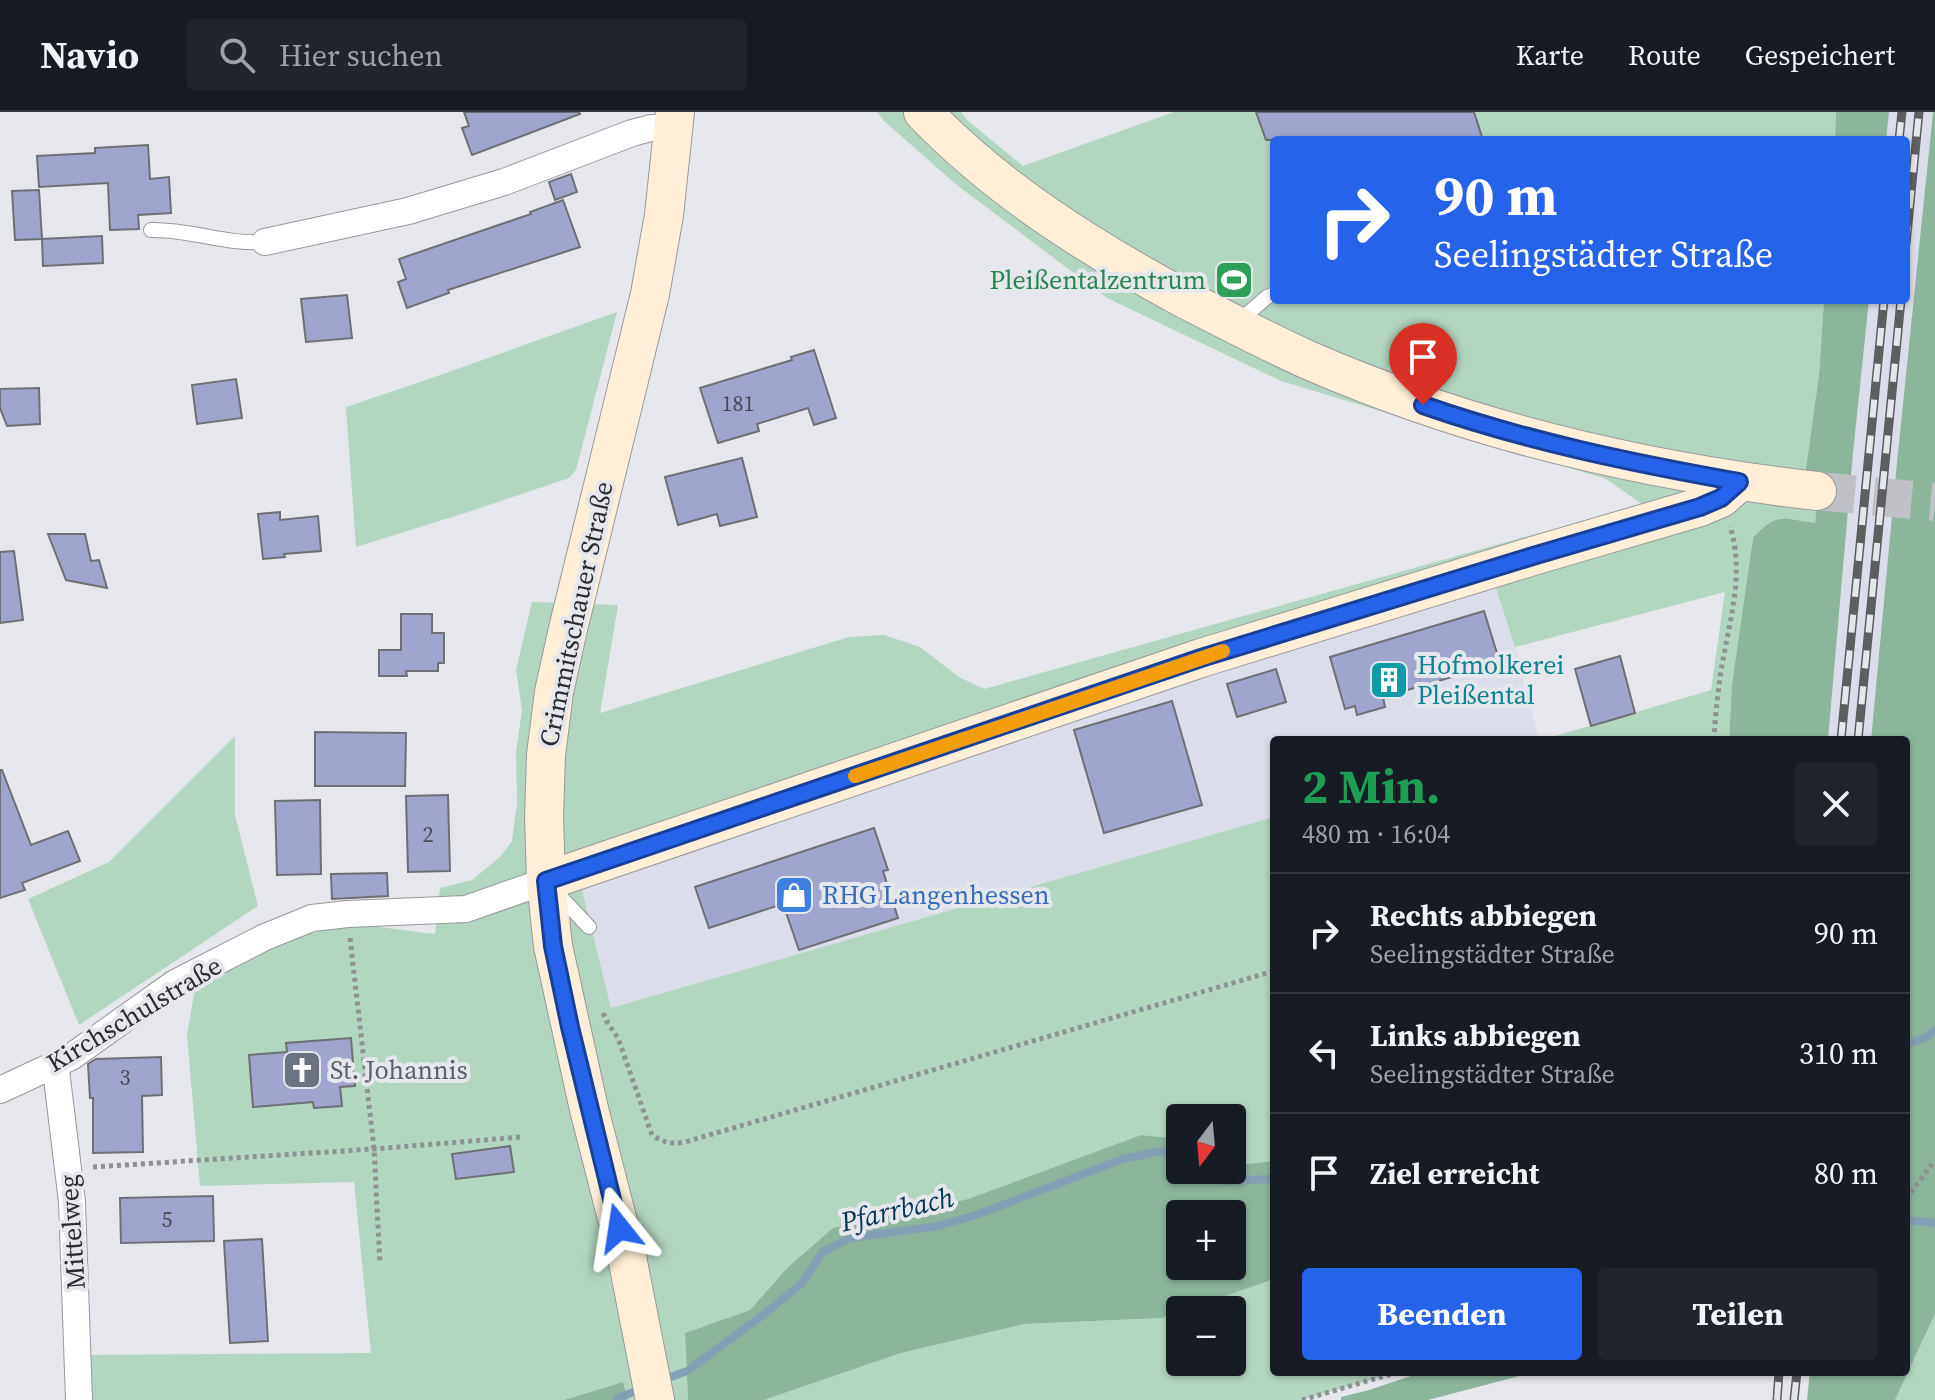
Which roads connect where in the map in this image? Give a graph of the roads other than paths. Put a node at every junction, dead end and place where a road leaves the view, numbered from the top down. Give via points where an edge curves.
1 (923, 112) edge
2 (674, 120) edge
3 (151, 230) dead end
4 (265, 242) joint
5 (1270, 296) edge
6 (1235, 325) junction
7 (1730, 490) junction
8 (1817, 491) tunnel mouth
9 (546, 881) junction
10 (589, 927) dead end
11 (53, 1065) junction
12 (0, 1090) edge
13 (79, 1400) edge
14 (655, 1400) edge

1 - 6 street via 991,174 1060,226
2 - 4 street via 422,207
2 - 9 street, Crimmitschauer Straße via 650,294 554,692 546,755
3 - 4 lane
5 - 6 lane
6 - 7 street via 1307,360 1480,424
7 - 8 street
7 - 9 street via 1700,507 1201,658
9 - 10 lane
9 - 11 street, Kirchschulstraße via 466,909 312,918 175,983
9 - 14 street, Crimmitschauer Straße via 570,1027 627,1257
11 - 12 street, Kirchschulstraße
11 - 13 street, Mittelweg via 74,1245

